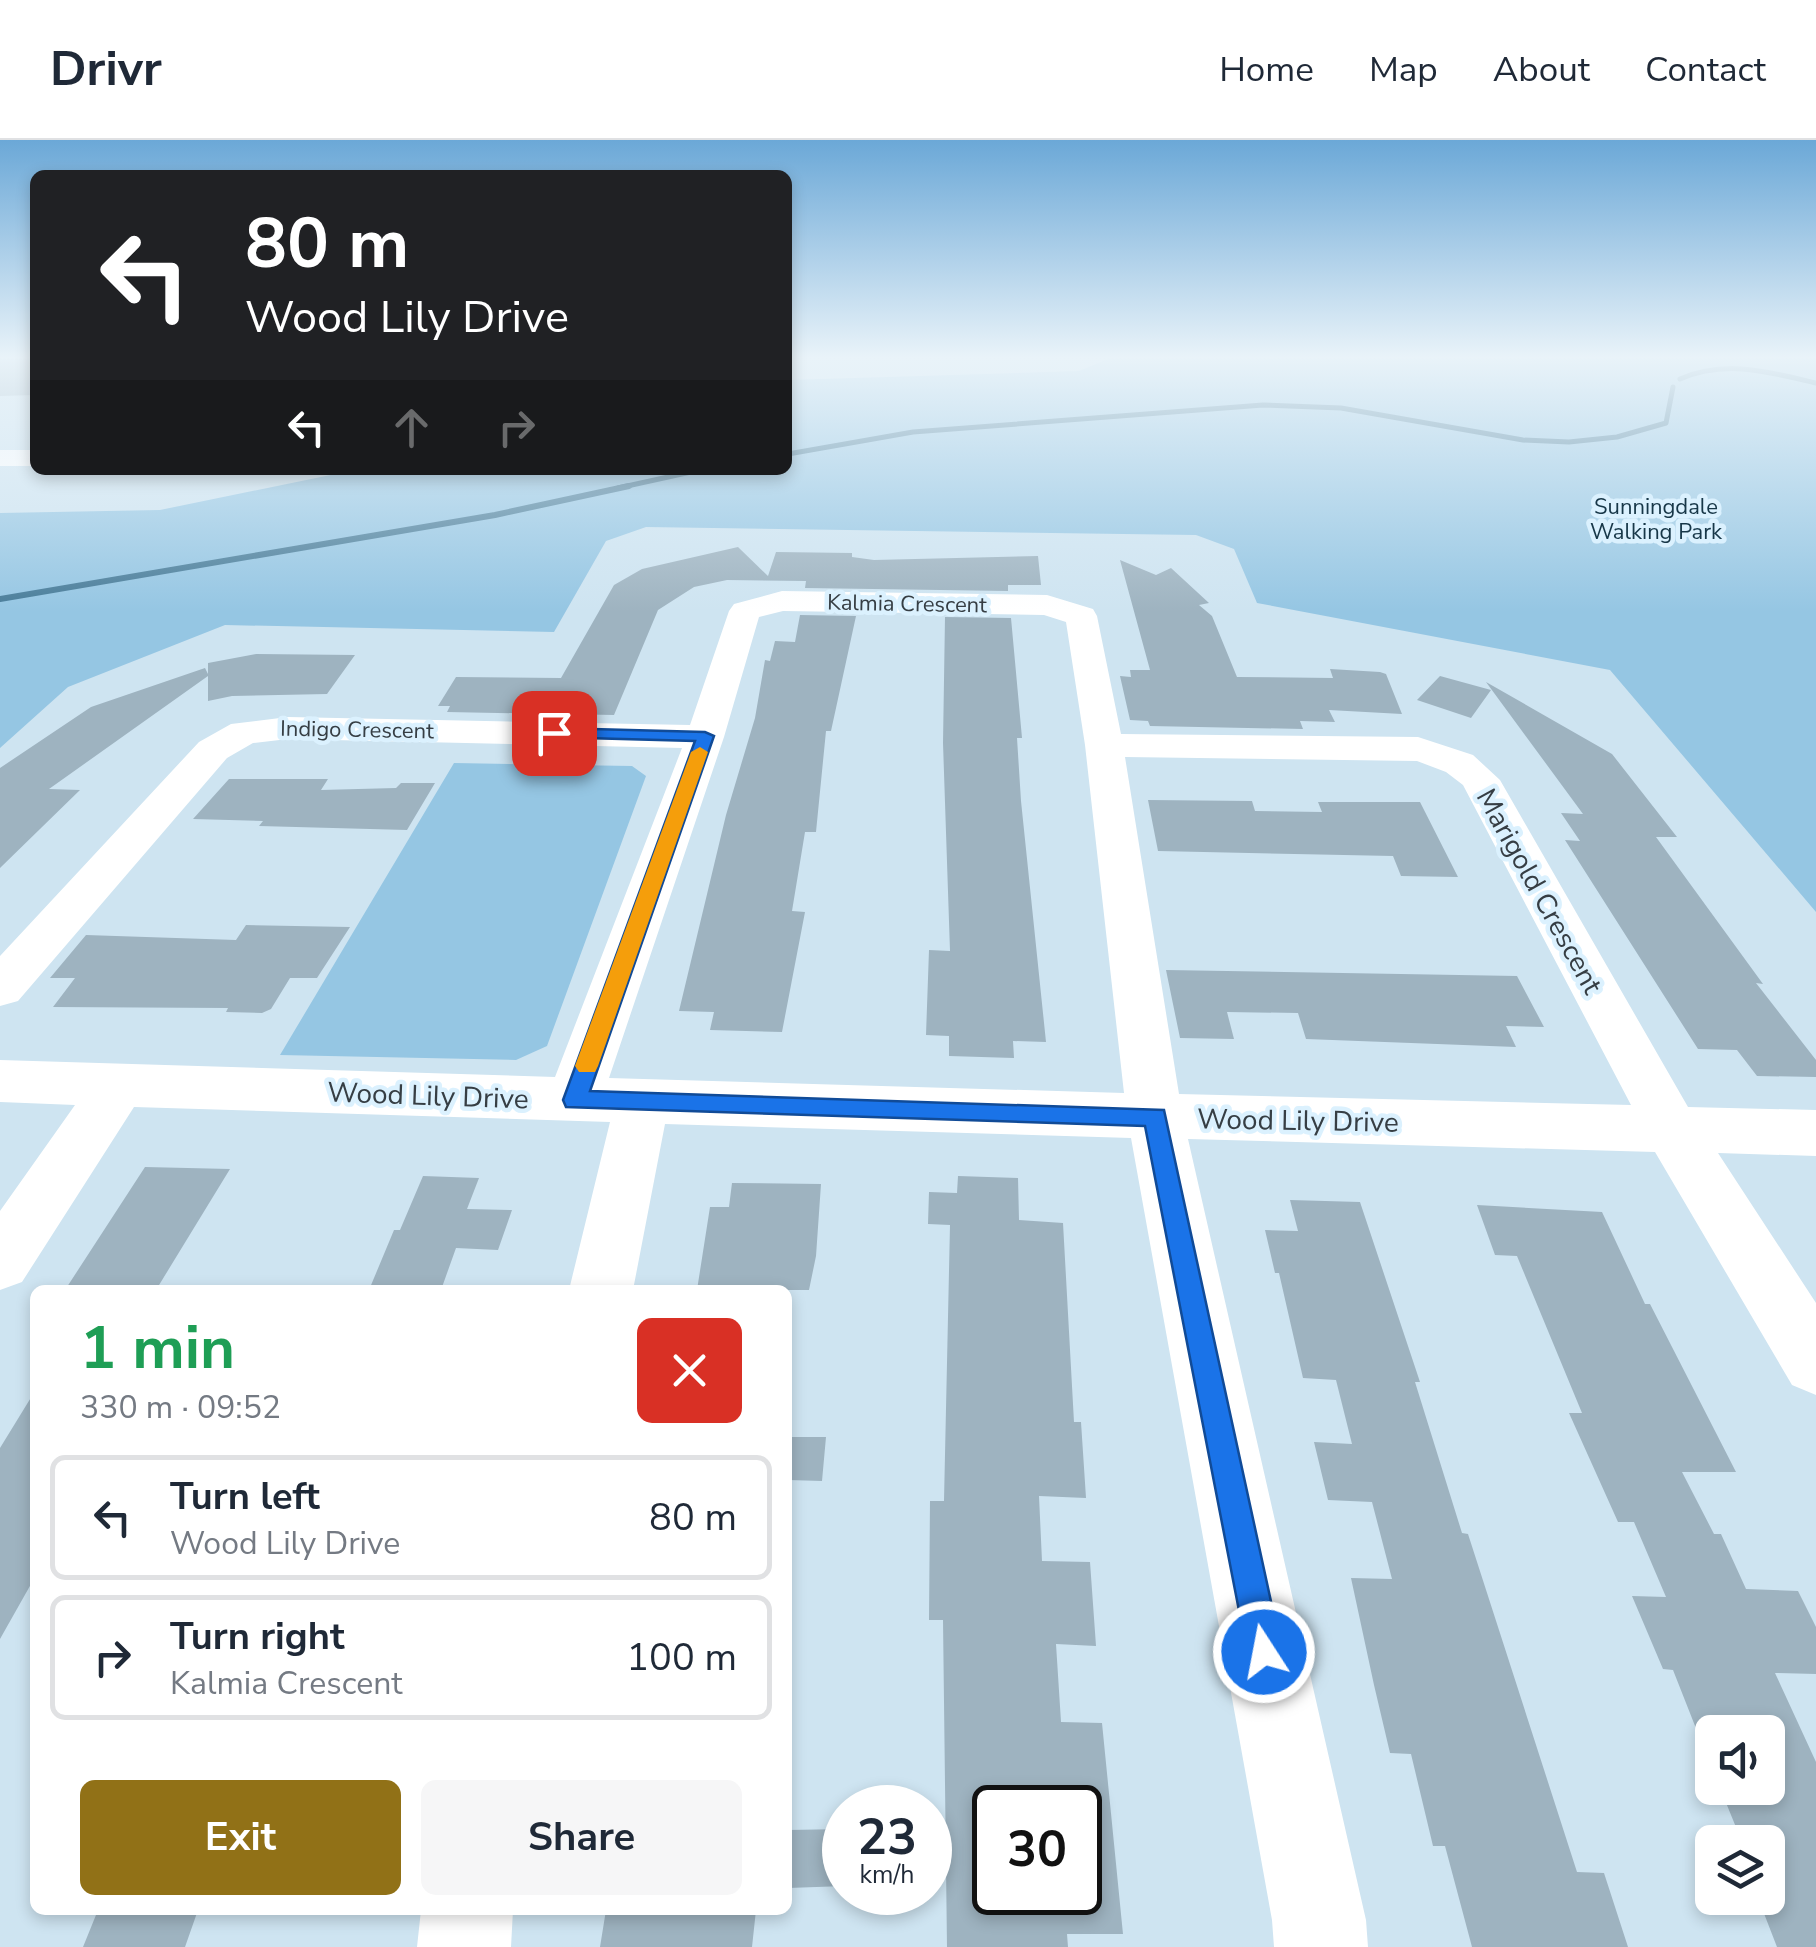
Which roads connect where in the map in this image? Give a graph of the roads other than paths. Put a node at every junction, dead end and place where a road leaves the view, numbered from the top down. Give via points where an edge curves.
1 (705, 736) junction
2 (1104, 744) junction
3 (0, 988) edge
4 (0, 1081) edge
5 (119, 1084) junction
6 (574, 1100) junction
7 (642, 1102) junction
8 (1155, 1117) junction
9 (1671, 1128) junction
10 (1816, 1132) edge
11 (0, 1262) edge
12 (602, 1285) edge
13 (1816, 1362) edge
14 (467, 1915) edge
15 (464, 1947) edge
16 (1321, 1947) edge

1 - 2 street, Kalmia Crescent via 740,618 754,605 1047,605 1073,610 1085,623
1 - 3 street, Indigo Crescent via 244,732 213,750
1 - 6 street, Kalmia Crescent
2 - 8 street, Kalmia Crescent
2 - 9 street, Marigold Crescent via 1418,749 1457,761 1480,780
4 - 5 street, Wood Lily Drive
5 - 6 street, Wood Lily Drive
5 - 11 street
6 - 7 street, Wood Lily Drive
7 - 8 street, Wood Lily Drive
7 - 12 street
8 - 9 street, Wood Lily Drive
8 - 16 street, Kalmia Crescent
9 - 10 street, Wood Lily Drive
9 - 13 street, Marigold Crescent
14 - 15 street

